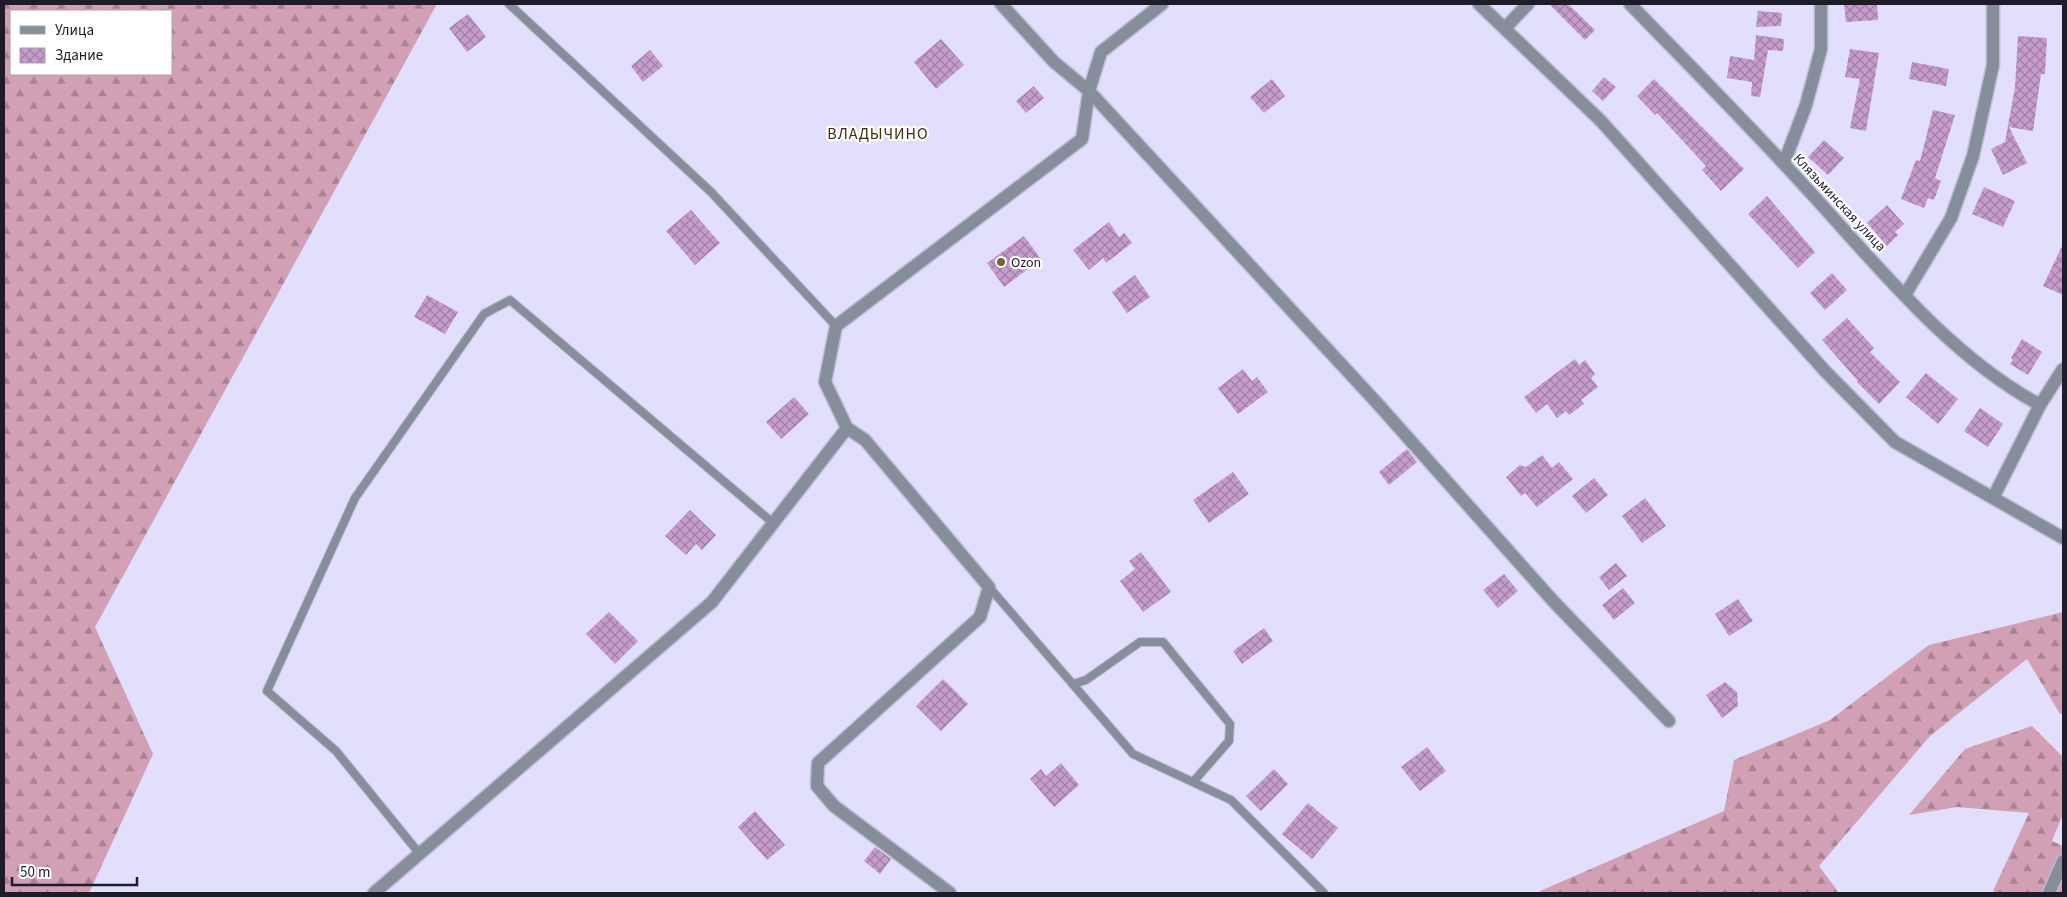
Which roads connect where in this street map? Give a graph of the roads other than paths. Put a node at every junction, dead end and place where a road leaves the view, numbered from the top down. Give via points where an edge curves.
1 (509, 4) edge
2 (1001, 4) edge
3 (1162, 4) edge
4 (1479, 4) edge
5 (1528, 4) edge
6 (1630, 4) edge
7 (1821, 4) edge
8 (1993, 4) edge
9 (1505, 28) junction
10 (1088, 91) junction
11 (1784, 163) junction
12 (1905, 295) junction
13 (836, 326) junction
14 (2063, 369) edge
15 (2040, 406) junction
16 (847, 428) junction
17 (1993, 498) junction
18 (773, 524) junction
19 (2063, 538) edge
20 (989, 587) junction
21 (1073, 684) junction
22 (1668, 722) dead end
23 (1193, 782) junction
24 (419, 853) junction
25 (2063, 861) edge
26 (374, 893) edge
27 (950, 893) edge
28 (1324, 893) edge
29 (2049, 893) edge

1 - 13 lane via 711,192
2 - 10 street via 1054,62
3 - 10 street via 1101,52
4 - 9 street
5 - 9 street
6 - 11 street, Клязьминская улица
7 - 11 street via 1821,49 1806,105
8 - 12 street via 1993,65 1973,156 1951,218
9 - 17 street via 1601,121 1825,371 1895,442
10 - 13 street via 1082,139
10 - 22 street via 1377,403 1554,602
11 - 12 street, Клязьминская улица
12 - 15 street, Клязьминская улица via 1982,368 2011,390
13 - 16 street via 825,382
14 - 15 street
15 - 17 street
16 - 18 street
16 - 20 street via 865,440
17 - 19 street
18 - 24 street via 712,602
18 - 24 lane via 510,300 484,314 355,498 267,691 336,751
20 - 21 lane
20 - 27 street via 980,617 818,763 817,786 834,806
21 - 23 lane via 1133,754
21 - 23 lane via 1086,680 1140,642 1164,642 1230,724 1229,742
23 - 28 lane via 1231,800
24 - 26 street
25 - 29 street

